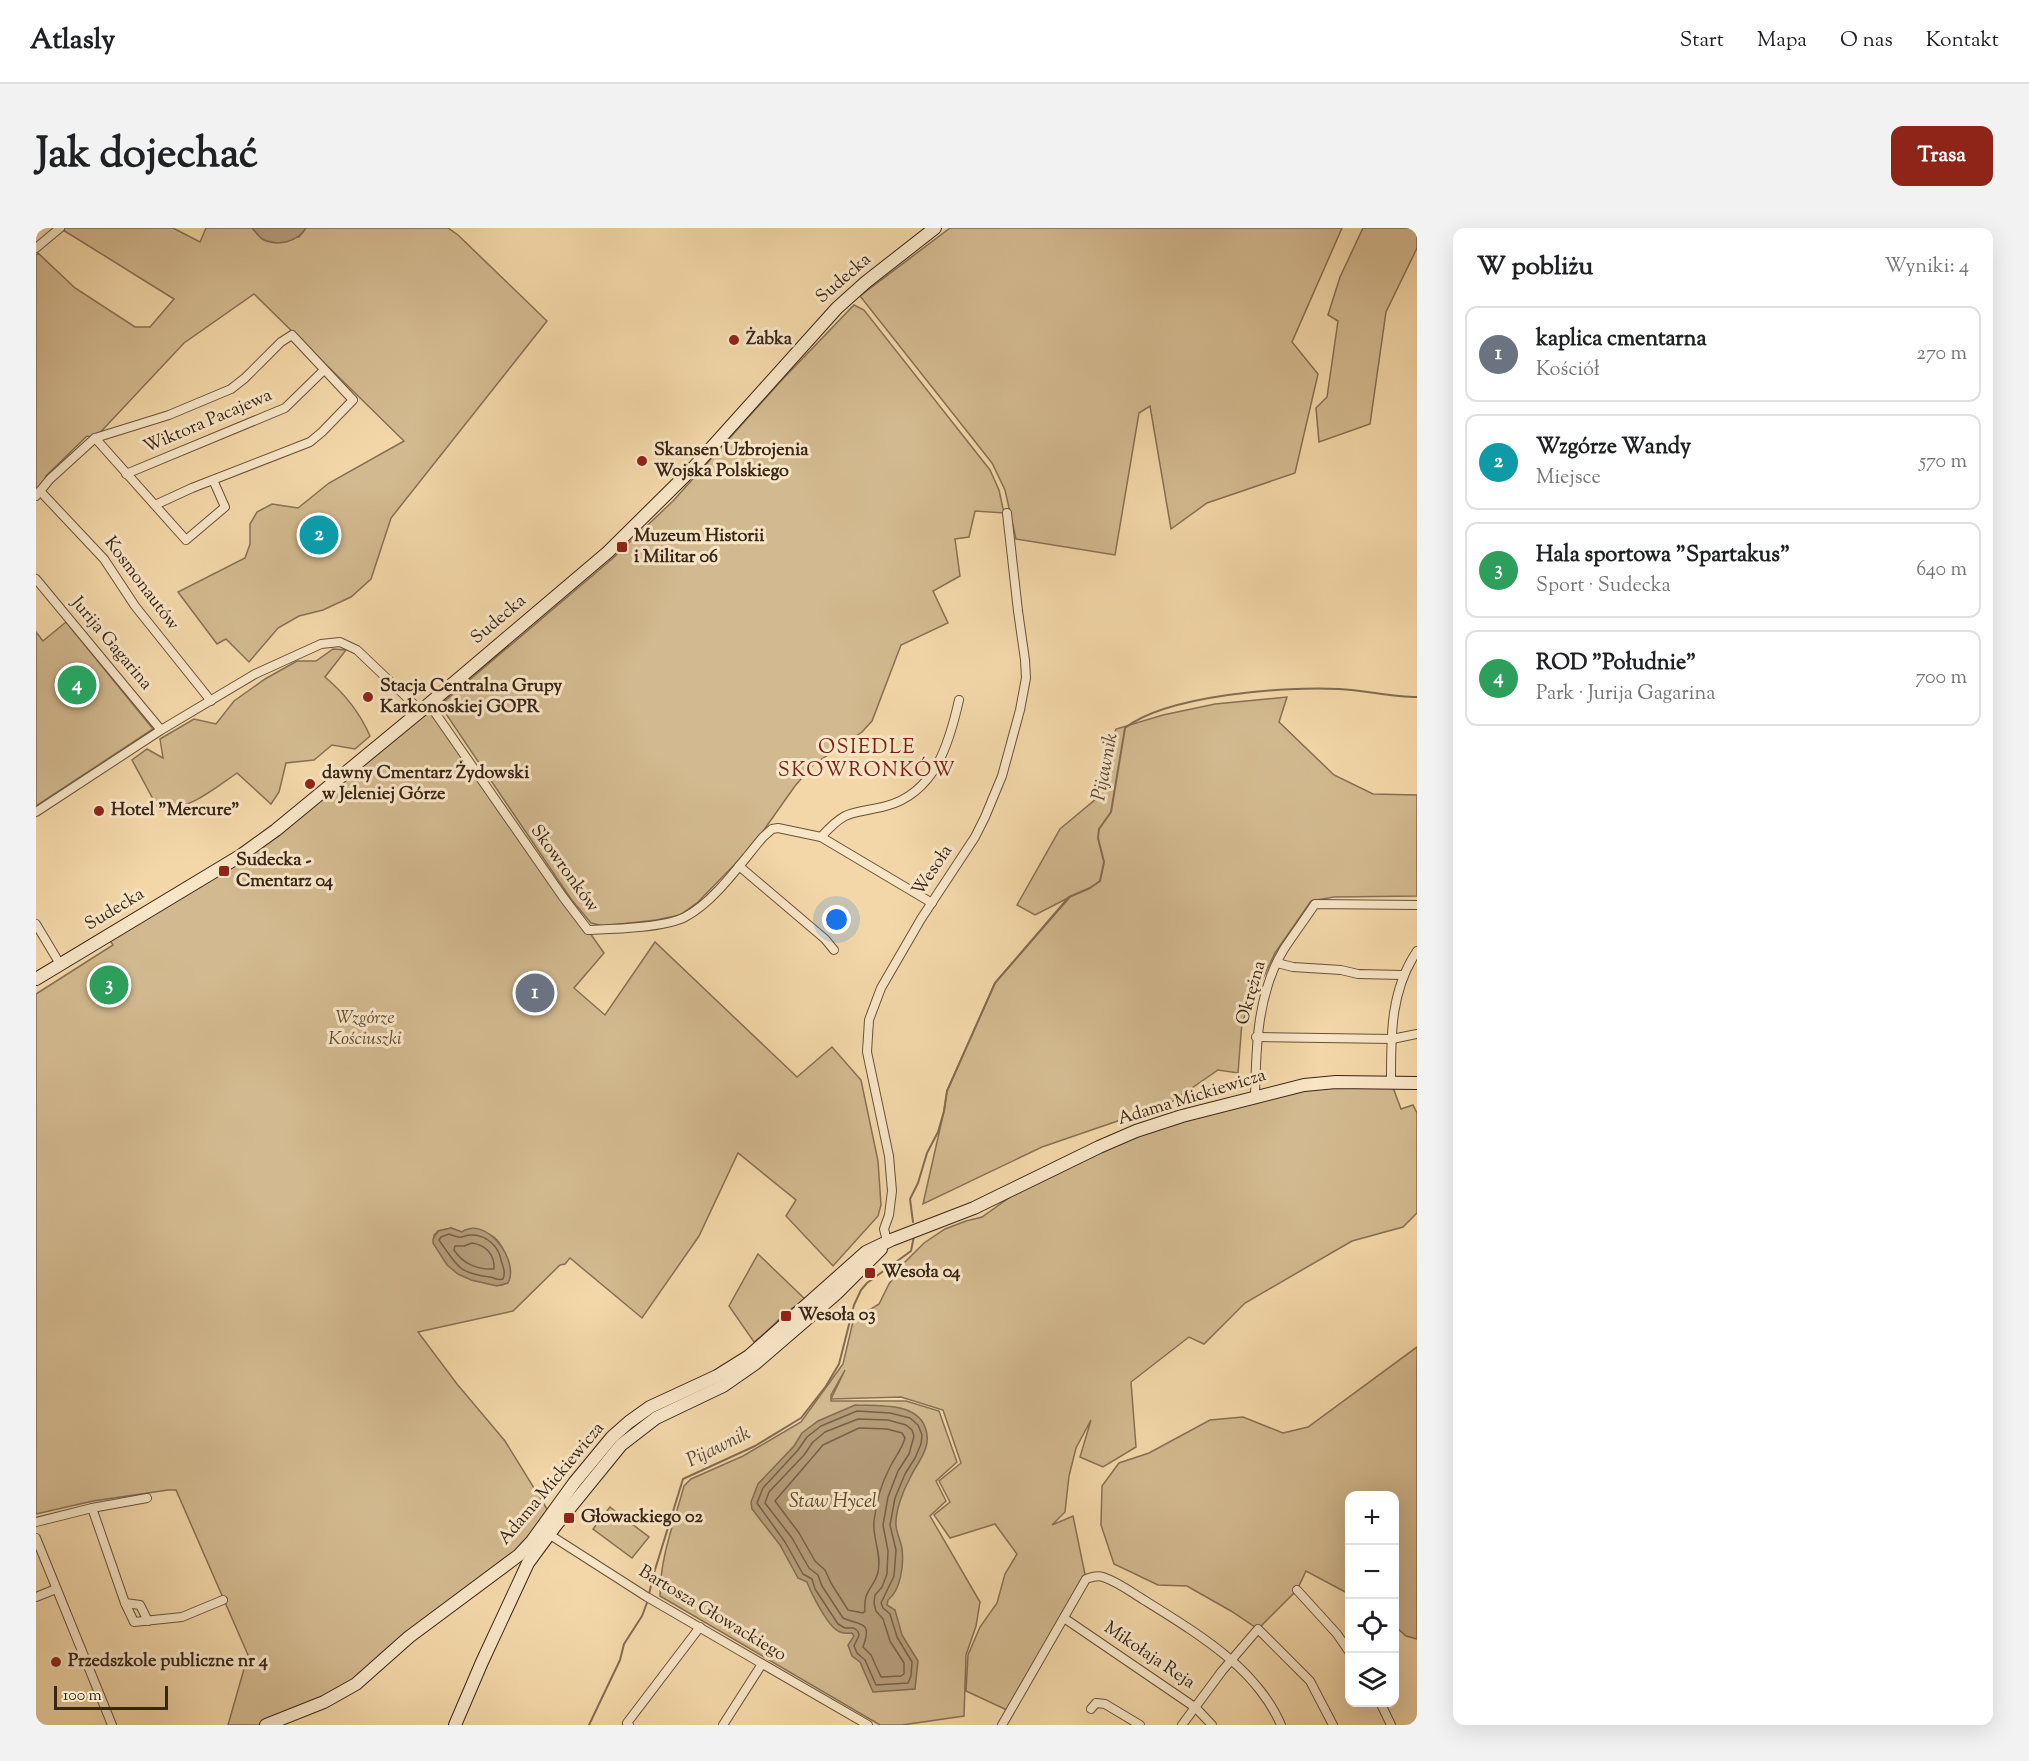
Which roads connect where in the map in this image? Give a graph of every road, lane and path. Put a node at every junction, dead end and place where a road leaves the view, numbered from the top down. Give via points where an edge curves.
1 (60, 228) edge
2 (935, 228) edge
3 (36, 248) edge
4 (324, 370) junction
5 (95, 438) junction
6 (126, 474) junction
7 (213, 480) junction
8 (38, 494) edge
9 (155, 505) junction
10 (1007, 513) dead end
11 (36, 579) edge
12 (959, 700) dead end
13 (211, 701) junction
14 (424, 707) junction
15 (161, 730) junction
16 (36, 812) edge
17 (821, 837) junction
18 (739, 866) junction
19 (932, 903) junction
20 (1417, 906) edge
21 (36, 924) edge
22 (834, 950) dead end
23 (1417, 951) edge
24 (1277, 963) junction
25 (60, 964) junction
26 (1403, 975) junction
27 (36, 979) edge
28 (1417, 1034) edge
29 (1256, 1037) junction
30 (1392, 1039) junction
31 (1390, 1082) junction
32 (1417, 1083) edge
33 (1255, 1096) junction
34 (891, 1240) junction
35 (147, 1498) dead end
36 (92, 1508) junction
37 (36, 1522) edge
38 (545, 1531) junction
39 (36, 1538) edge
40 (524, 1559) junction
41 (56, 1589) junction
42 (1297, 1590) dead end
43 (36, 1597) edge
44 (223, 1600) dead end
45 (125, 1602) junction
46 (1064, 1618) junction
47 (148, 1621) junction
48 (700, 1628) junction
49 (1345, 1646) edge
50 (1231, 1660) junction
51 (762, 1664) junction
52 (1382, 1707) edge
53 (1196, 1708) junction
54 (1090, 1709) dead end
55 (853, 1721) edge
56 (112, 1725) edge
57 (266, 1725) edge
58 (455, 1725) edge
59 (629, 1725) edge
60 (723, 1725) edge
61 (868, 1725) edge
62 (1002, 1725) edge
63 (1140, 1725) edge
64 (1182, 1725) edge
65 (1212, 1725) edge
66 (1281, 1725) edge
67 (1333, 1725) edge
68 (1391, 1725) edge

1 - 3 street
2 - 14 street, Sudecka via 831,314 676,487 608,552
4 - 5 street via 292,335 231,389 169,415
4 - 6 street, Wiktora Pacajewa via 285,408
4 - 7 street via 353,400 315,439
5 - 6 street
5 - 8 street
6 - 9 street
7 - 9 street
7 - 9 street via 225,507 186,540
8 - 13 street, Kosmonautów via 104,559 135,606
10 - 19 street, Wesoła via 1025,660 1020,710 1002,776 985,817
11 - 15 street, Jurija Gagarina
12 - 17 street via 945,748 928,780 917,791 886,806 851,812
13 - 14 street via 255,674 313,647 340,642 357,650
13 - 15 street
14 - 18 street, Skowronków via 588,930 684,918 706,902
14 - 25 street, Sudecka via 240,856
15 - 16 street
17 - 18 street, Skowronków via 772,829
17 - 19 street, Skowronków
18 - 22 street
19 - 34 street, Wesoła via 881,988 869,1020 867,1052 889,1156 892,1191 884,1229
20 - 24 street, Okrężna via 1315,904
21 - 25 street
23 - 26 street
24 - 26 street via 1358,974
24 - 29 street, Okrężna
25 - 27 street, Sudecka
26 - 30 street via 1397,991
28 - 30 street
29 - 30 street
29 - 33 street, Okrężna
30 - 31 street
31 - 32 street, Adama Mickiewicza
31 - 33 street, Adama Mickiewicza via 1305,1084
33 - 34 street, Adama Mickiewicza via 1136,1131 974,1208
34 - 38 street, Adama Mickiewicza via 866,1252 749,1356 628,1422 574,1483
35 - 36 street
36 - 37 street
36 - 45 street
38 - 40 street, Adama Mickiewicza
38 - 48 street, Bartosza Głowackiego
39 - 41 street
40 - 57 street, Adama Mickiewicza via 409,1636 356,1684 324,1702
40 - 58 street
41 - 43 street
41 - 56 street
42 - 49 street
44 - 47 street via 182,1617
45 - 47 street via 140,1605
45 - 47 street via 134,1622
46 - 50 street via 1086,1579 1104,1577 1178,1621
46 - 53 street, Mikołaja Reja
46 - 62 street
48 - 51 street, Bartosza Głowackiego
48 - 59 street
50 - 53 street
50 - 66 street via 1270,1705
50 - 67 street via 1258,1629 1310,1681
51 - 55 street, Bartosza Głowackiego
51 - 60 street
52 - 68 street
53 - 64 street
53 - 65 street, Mikołaja Reja
54 - 63 street via 1096,1703 1104,1704
55 - 61 street, Bartosza Głowackiego

